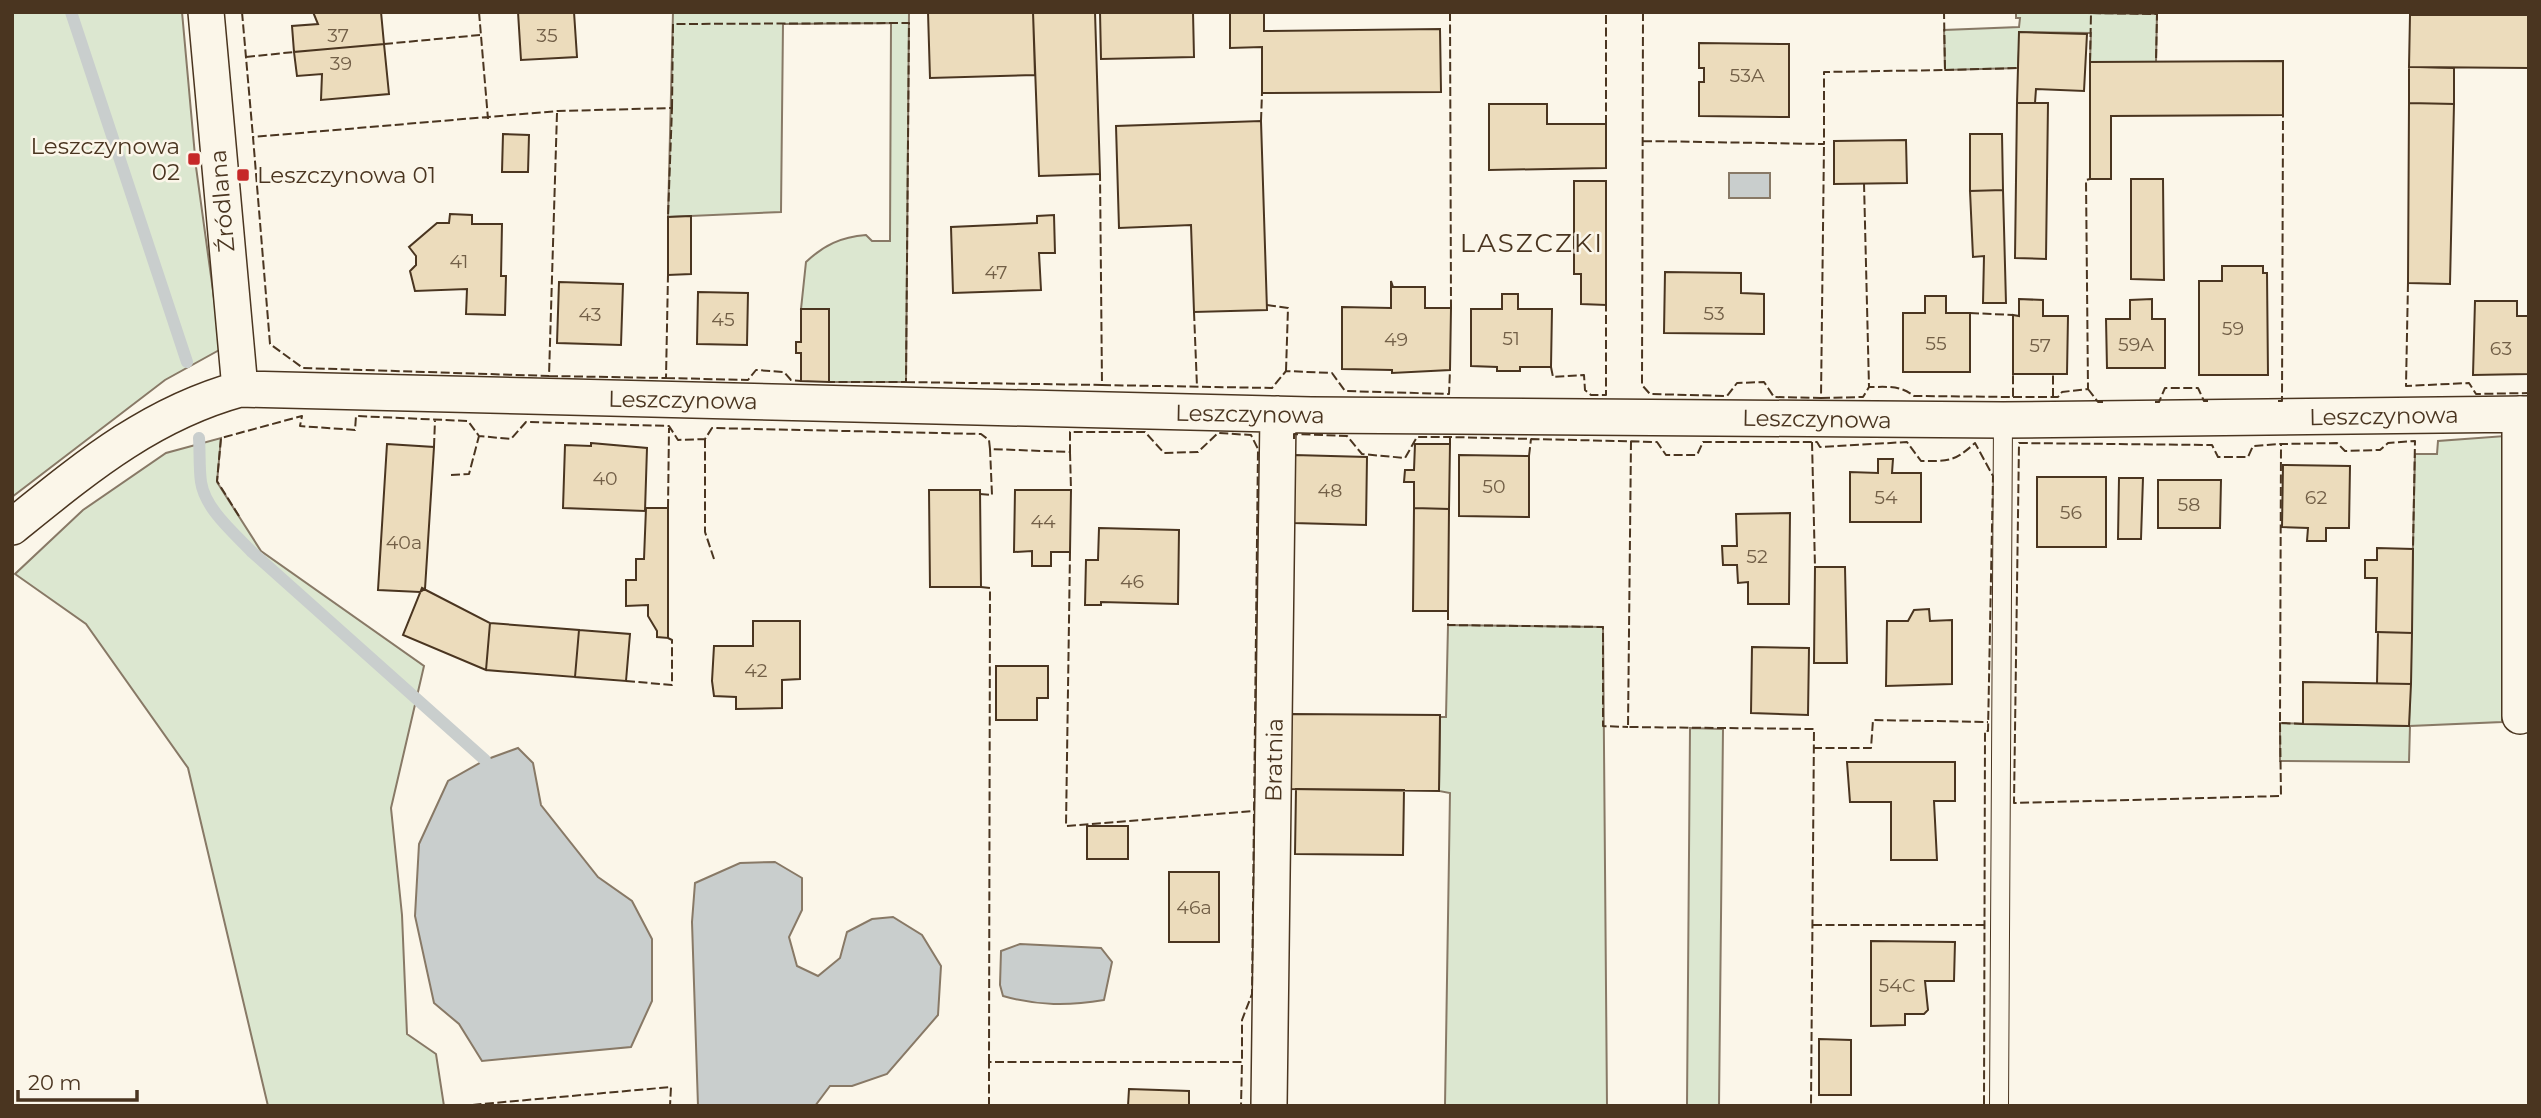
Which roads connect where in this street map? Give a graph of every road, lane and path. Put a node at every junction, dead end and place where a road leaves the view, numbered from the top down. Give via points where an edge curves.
1 (206, 12) edge
2 (240, 389) junction
3 (1278, 414) junction
4 (2524, 414) edge
5 (2003, 420) junction
6 (12, 527) edge
7 (2520, 716) dead end
8 (1269, 1106) edge
9 (1999, 1106) edge

1 - 2 street, Źródlana
2 - 3 street, Leszczynowa
2 - 6 street, Leszczynowa via 199,400 144,429 93,462
3 - 5 street, Leszczynowa
3 - 8 street, Bratnia
4 - 5 street, Leszczynowa
4 - 7 street
5 - 9 lane

